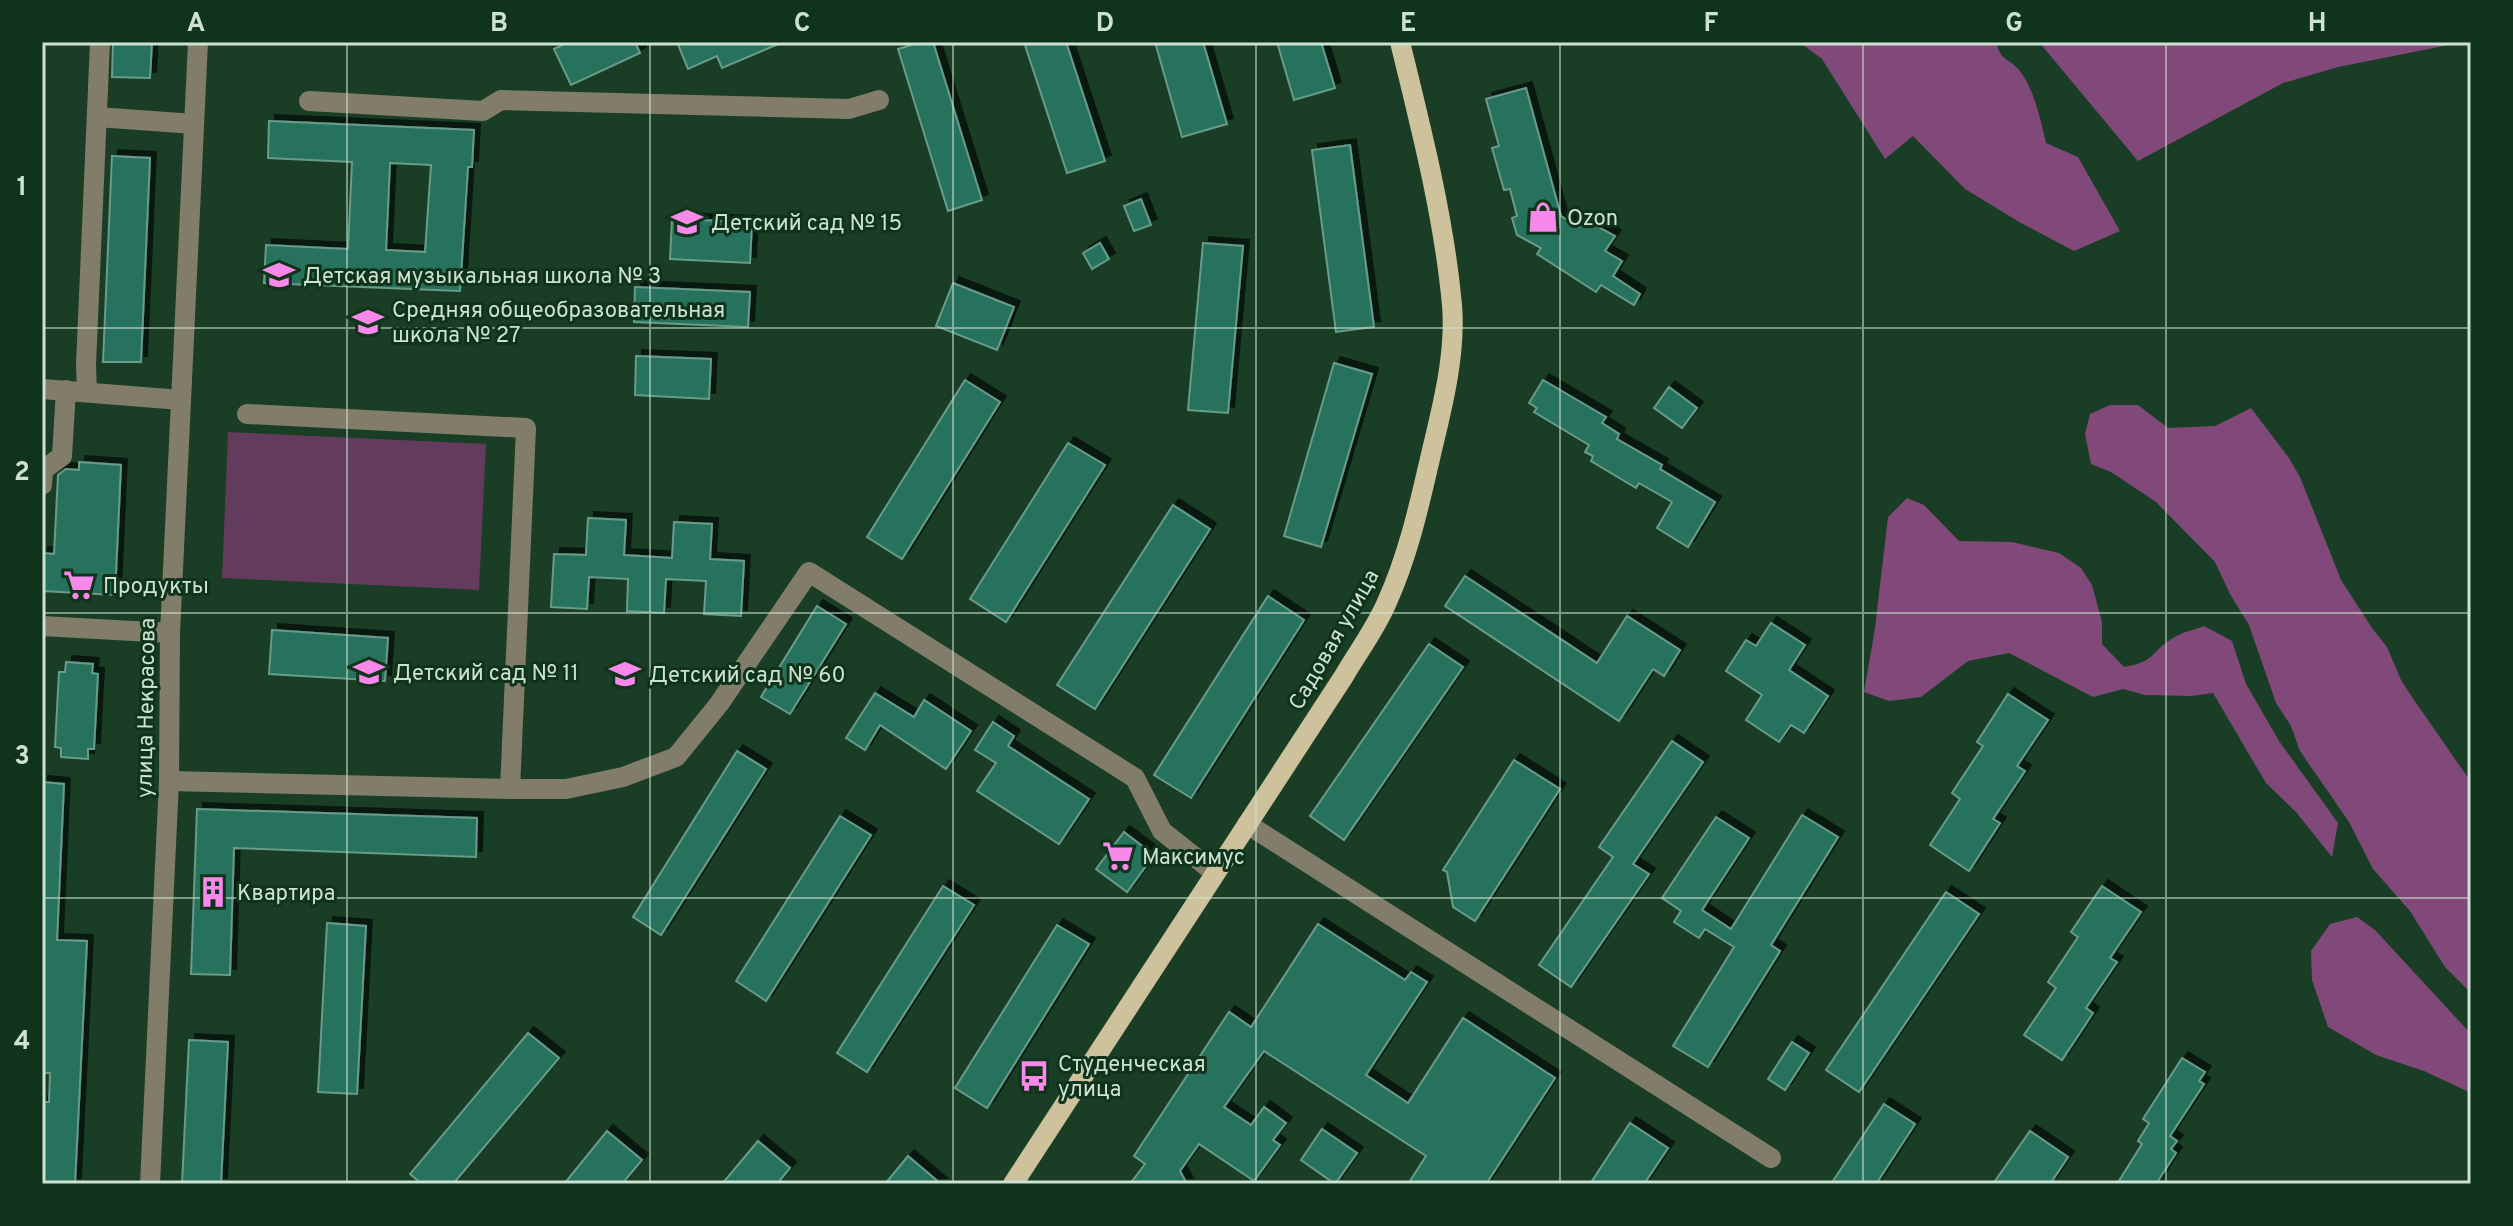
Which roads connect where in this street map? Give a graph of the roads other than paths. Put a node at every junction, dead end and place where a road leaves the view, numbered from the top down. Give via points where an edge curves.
1 (100, 42) edge
2 (198, 42) edge
3 (1400, 42) edge
4 (879, 100) dead end
5 (309, 101) dead end
6 (97, 117) junction
7 (194, 124) junction
8 (42, 389) edge
9 (66, 390) junction
10 (87, 392) junction
11 (181, 400) junction
12 (247, 414) dead end
13 (42, 485) edge
14 (42, 626) edge
15 (170, 633) junction
16 (169, 781) junction
17 (510, 789) junction
18 (1247, 824) junction
19 (1215, 873) junction
20 (1771, 1158) dead end
21 (150, 1184) edge
22 (1013, 1184) edge

1 - 6 street
2 - 7 street, улица Некрасова
3 - 18 main road, Садовая улица via 1437,208 1452,307 1450,363 1440,418 1416,523 1386,606
4 - 5 street via 849,109 501,100 483,111
6 - 7 street
6 - 10 street
7 - 11 street, улица Некрасова
8 - 9 street
9 - 10 street
9 - 13 street via 62,456 43,470
10 - 11 street
11 - 15 street, улица Некрасова
12 - 17 street via 526,428
14 - 15 street
15 - 16 street, улица Некрасова
16 - 17 street
16 - 21 street, улица Некрасова
17 - 19 street via 566,789 623,777 676,757 809,572 1135,778 1162,831
18 - 19 main road, Садовая улица
18 - 20 street
19 - 22 main road, Садовая улица

